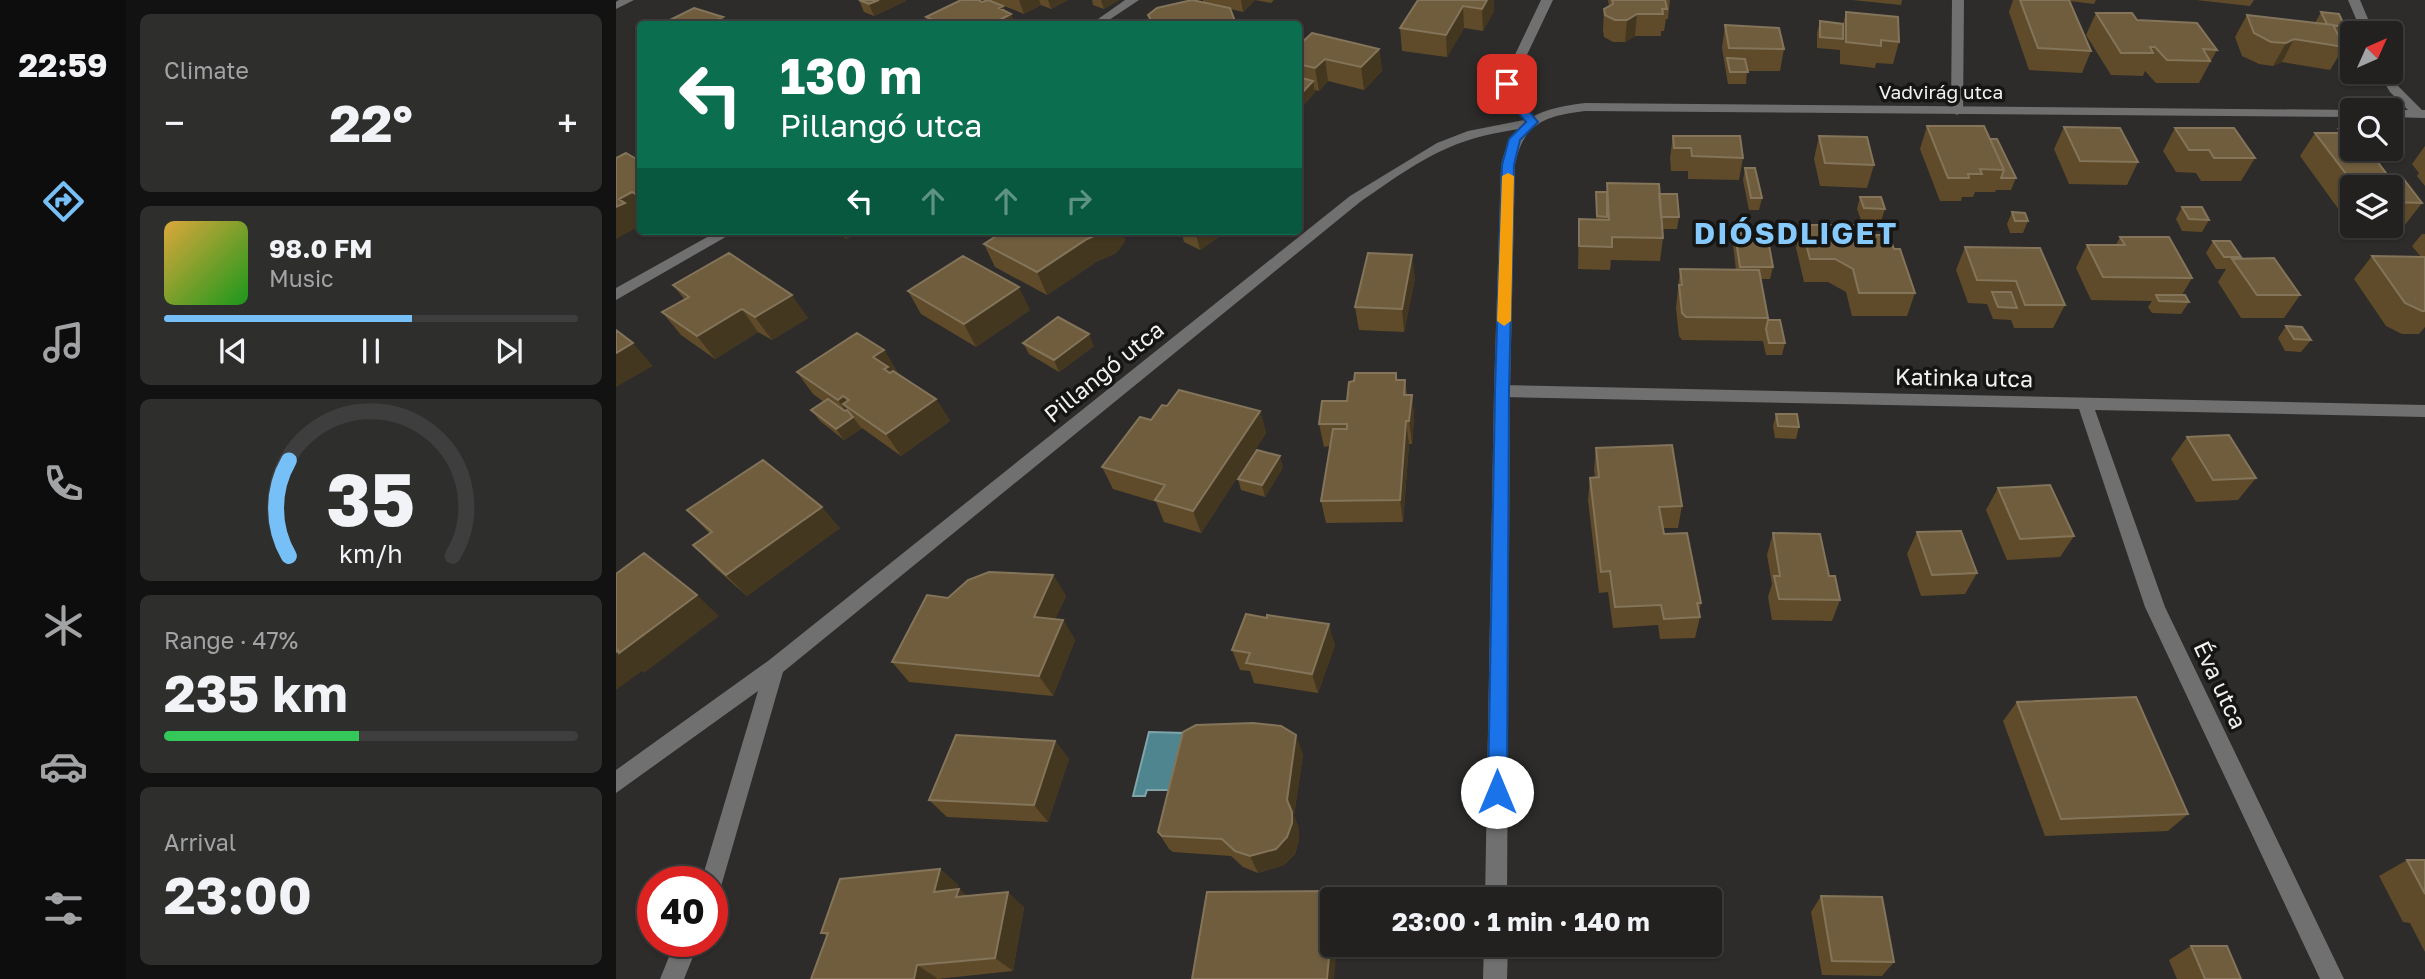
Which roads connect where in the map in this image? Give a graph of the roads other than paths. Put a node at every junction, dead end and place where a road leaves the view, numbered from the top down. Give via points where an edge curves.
1 (628, 0) edge
2 (1133, 0) edge
3 (1547, 0) edge
4 (1958, 0) edge
5 (2354, 0) edge
6 (616, 6) edge
7 (1102, 21) edge
8 (2363, 21) edge
9 (2391, 84) edge
10 (1957, 111) junction
11 (2340, 113) edge
12 (2403, 113) edge
13 (2422, 114) edge
14 (1532, 122) junction
15 (722, 235) edge
16 (616, 295) edge
17 (1502, 391) junction
18 (2085, 403) junction
19 (2425, 411) edge
20 (775, 667) junction
21 (616, 783) edge
22 (717, 866) edge
23 (1496, 887) edge
24 (681, 957) edge
25 (1496, 957) edge
26 (672, 979) edge
27 (1495, 979) edge
28 (2332, 979) edge

1 - 6 street
2 - 7 street
3 - 14 street via 1507,84 1510,95
4 - 10 street
5 - 8 street
9 - 13 street
10 - 11 street, Vadvirág utca
10 - 14 street, Vadvirág utca via 1585,107 1557,111
12 - 13 street
14 - 17 street via 1515,139 1508,165
14 - 20 street, Pillangó utca via 1445,145 1355,199
15 - 16 street
17 - 18 street, Katinka utca
17 - 23 street
18 - 19 street, Katinka utca
18 - 28 street, Éva utca via 2155,607
20 - 21 street, Pillangó utca
20 - 22 street
24 - 26 street
25 - 27 street

